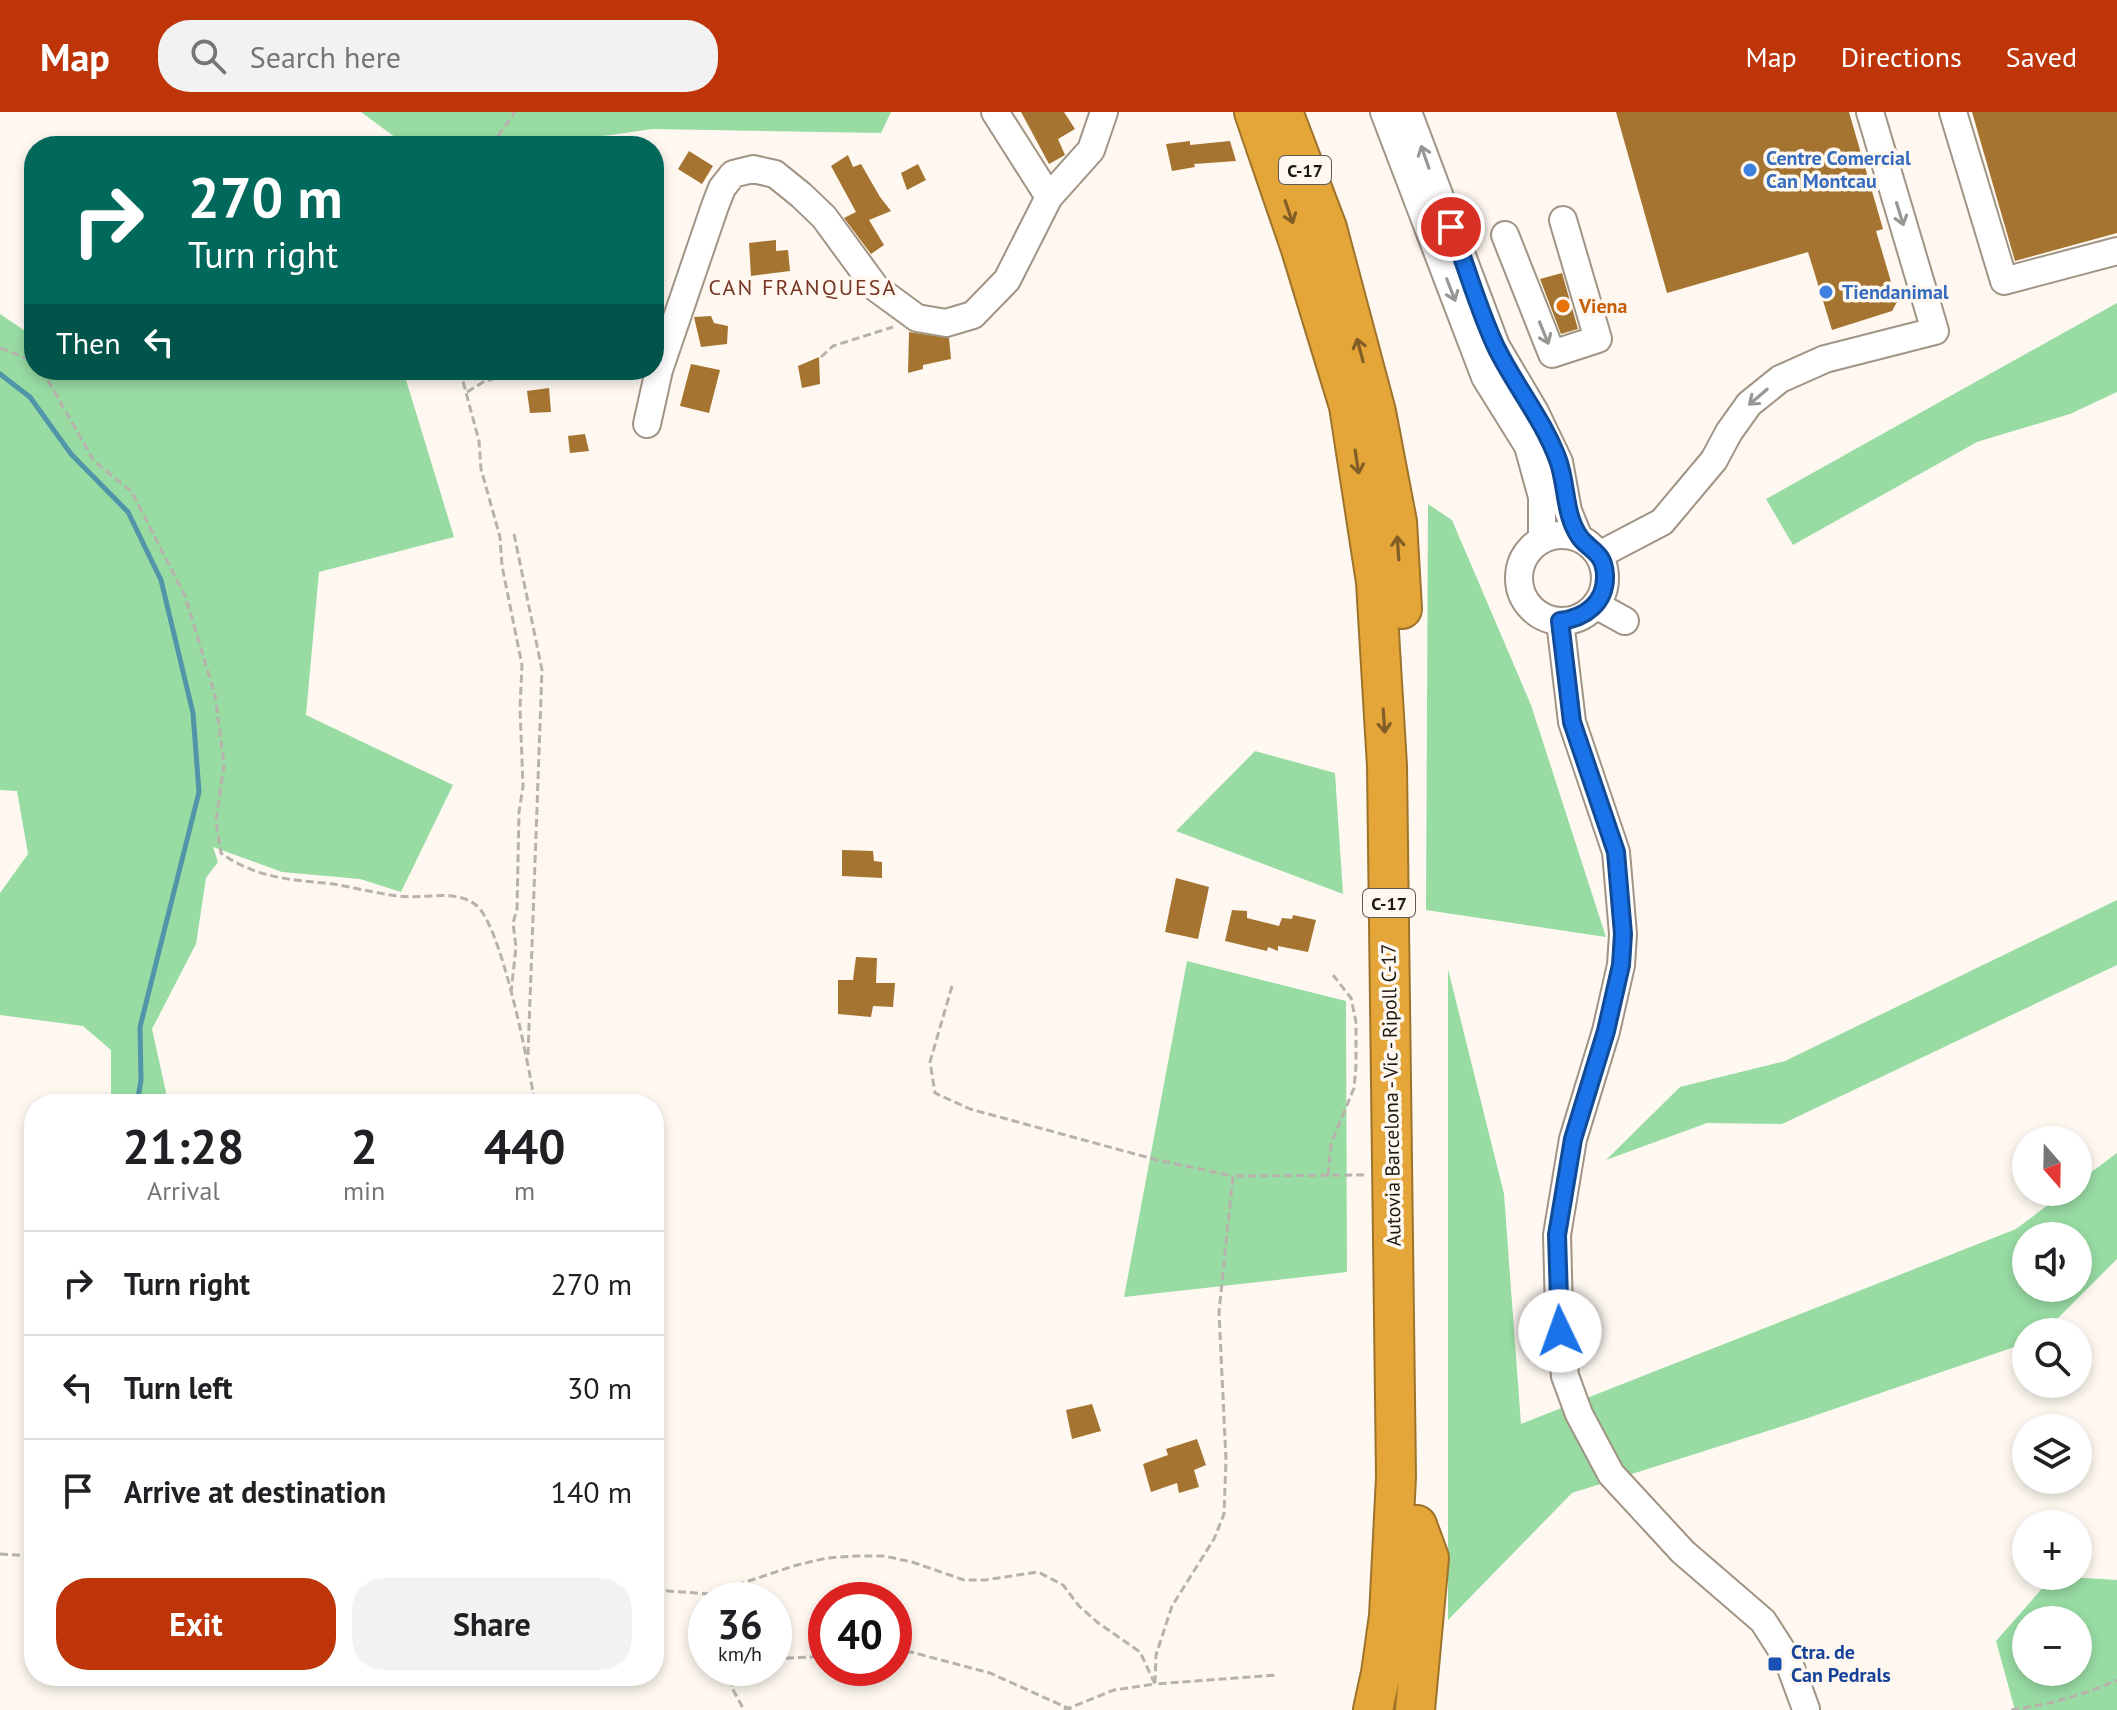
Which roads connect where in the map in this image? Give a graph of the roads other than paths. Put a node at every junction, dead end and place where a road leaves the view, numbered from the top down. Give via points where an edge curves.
1 (995, 112) edge
2 (1104, 112) edge
3 (1254, 112) edge
4 (1283, 112) edge
5 (1384, 112) edge
6 (1408, 112) edge
7 (1870, 112) edge
8 (1953, 112) edge
9 (1049, 197) junction
10 (1563, 220) dead end
11 (1505, 235) dead end
12 (2117, 251) edge
13 (664, 355) edge
14 (657, 380) edge
15 (647, 424) dead end
16 (1542, 540) junction
17 (1589, 547) junction
18 (1596, 605) junction
19 (1560, 621) junction
20 (1625, 621) dead end
21 (1417, 1525) junction
22 (1813, 1709) edge
23 (1373, 1710) edge
24 (1396, 1710) edge
25 (1415, 1710) edge

1 - 9 street
2 - 9 street via 1091,150
3 -> 23 highway, Autovia Barcelona - Vic - Ripoll C-17 / C-17 via 1349,406 1376,582 1387,766 1396,1477 1389,1616
21 -> 4 highway, Autovia Barcelona - Vic - Ripoll C-17 / C-17 via 1412,765 1397,522 1376,412 1327,228
5 -> 16 street via 1485,377 1528,446 1542,497
17 -> 6 street via 1568,511 1559,462 1496,346
7 -> 17 street via 1935,331 1825,359 1780,379 1749,404 1714,460 1662,522
8 - 12 street via 2004,281
9 - 13 street via 1007,280 973,315 946,323 914,316 876,288 824,217 775,174 753,169 733,174 715,206
11 -> 10 street via 1552,354 1598,339
14 - 15 street
16 - 17 street via 1554,536
16 - 19 street via 1523,560 1520,587 1534,611
17 - 18 street via 1605,571
18 - 19 street via 1573,620
18 - 20 street
19 - 22 street via 1572,722 1616,852 1623,934 1606,1031 1573,1139 1557,1235 1565,1376 1611,1474 1683,1552 1763,1621
21 - 24 highway, Autovia Barcelona - Vic - Ripoll C-17 / C-17
21 - 25 highway via 1429,1558

